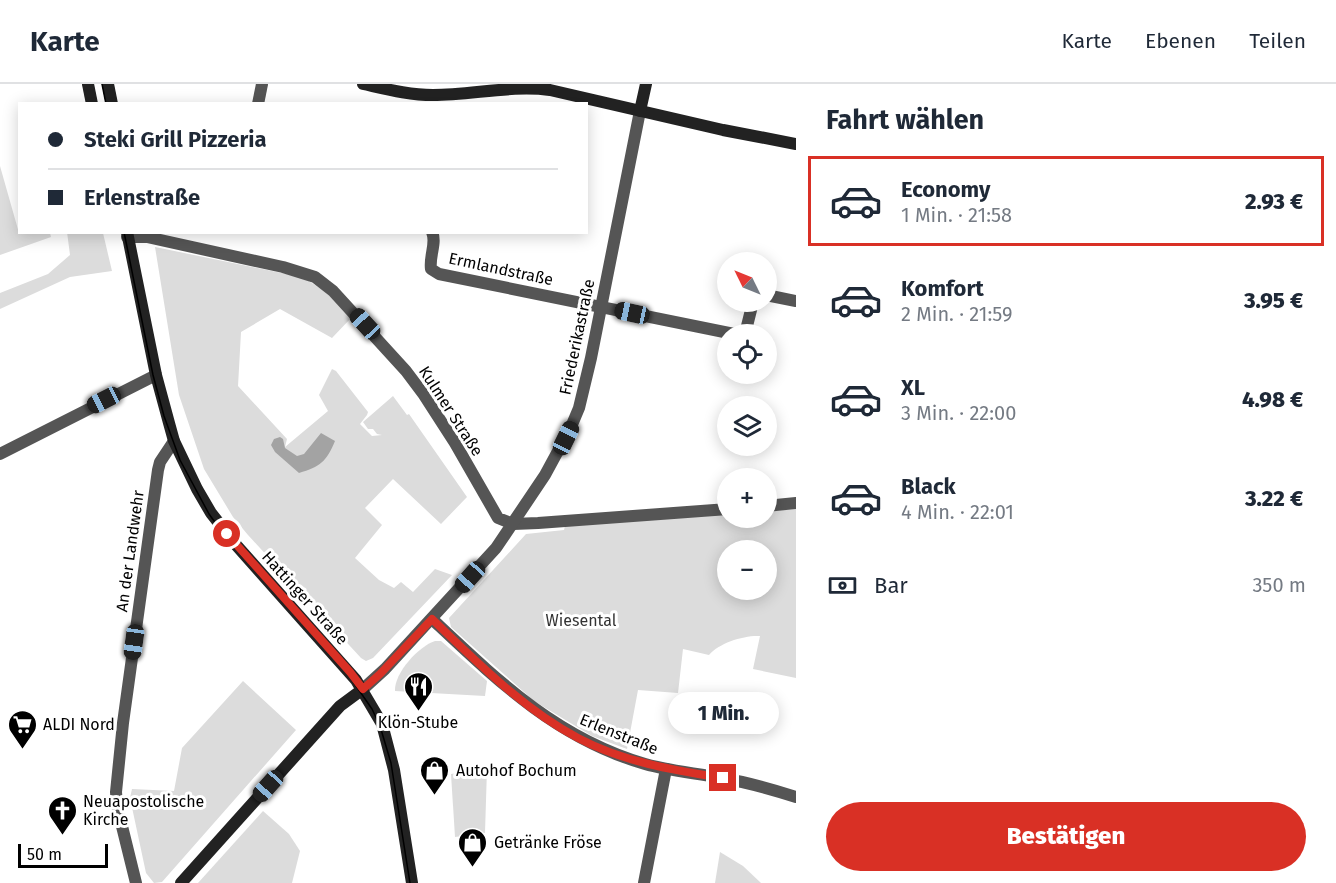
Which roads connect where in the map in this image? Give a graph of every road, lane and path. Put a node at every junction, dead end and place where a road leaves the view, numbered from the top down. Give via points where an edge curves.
1 (88, 84) edge
2 (108, 84) edge
3 (262, 84) edge
4 (363, 84) edge
5 (646, 84) edge
6 (92, 102) edge
7 (112, 102) edge
8 (258, 102) edge
9 (640, 111) junction
10 (796, 144) edge
11 (126, 234) edge
12 (433, 234) edge
13 (777, 297) edge
14 (796, 301) edge
15 (601, 307) junction
16 (717, 331) edge
17 (156, 375) junction
18 (174, 441) junction
19 (0, 454) edge
20 (796, 503) edge
21 (777, 505) edge
22 (717, 510) edge
23 (513, 524) junction
24 (432, 619) junction
25 (363, 689) junction
26 (666, 769) junction
27 (796, 797) edge
28 (136, 883) edge
29 (181, 883) edge
30 (412, 883) edge
31 (644, 883) edge

1 - 6 main road
2 - 7 main road
3 - 8 street
4 - 9 main road via 431,95 530,88
5 - 9 main road, Friederikastraße
9 - 10 main road
9 - 15 street, Friederikastraße
11 - 17 main road, Hattinger Straße
11 - 23 street, Kulmer Straße via 284,267 325,284 406,371 449,434 498,518
12 - 15 street, Ermlandstraße via 431,268 439,274
13 - 14 street
15 - 16 street
15 - 23 street, Friederikastraße via 585,386 571,427
17 - 18 main road, Hattinger Straße
17 - 19 street
18 - 25 main road, Hattinger Straße via 221,527
18 - 28 street, An der Landwehr via 158,470 116,792
20 - 21 street
22 - 23 street
23 - 24 street, Friederikastraße
24 - 25 street, Friederikastraße
24 - 26 street, Erlenstraße via 517,695 578,738
25 - 29 main road, Friederikastraße via 340,706
25 - 30 main road, Hattinger Straße via 378,716 390,752
26 - 27 street, Erlenstraße via 764,786
26 - 31 street

